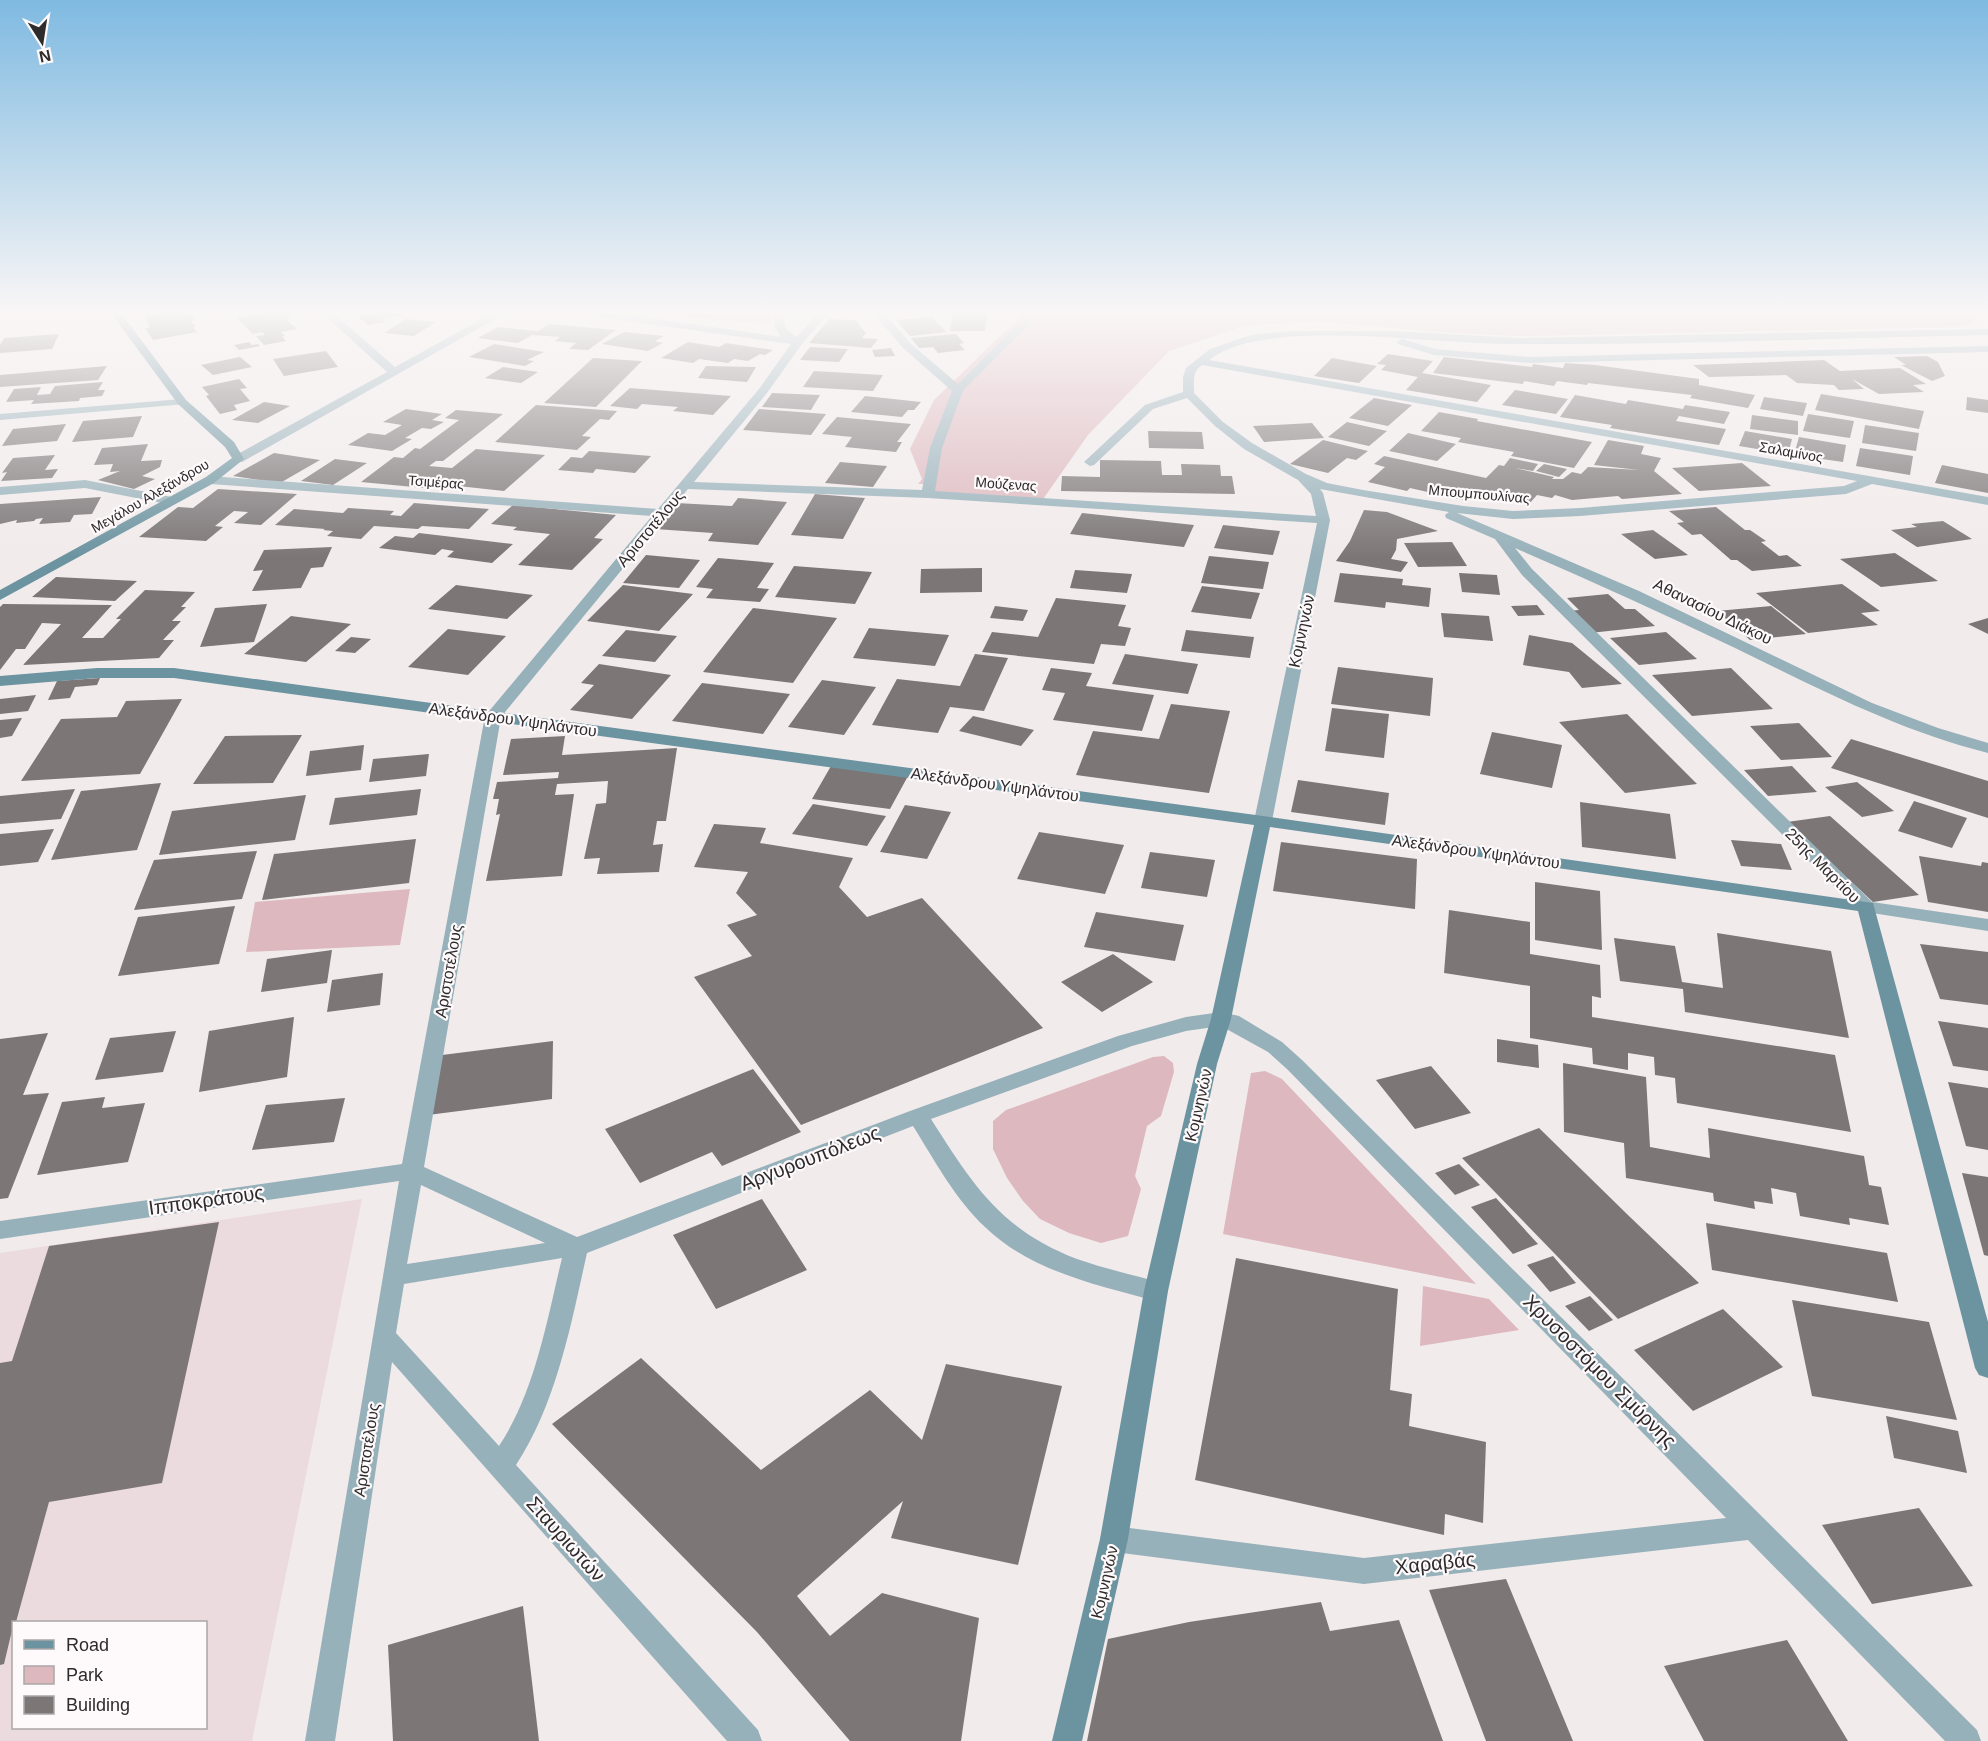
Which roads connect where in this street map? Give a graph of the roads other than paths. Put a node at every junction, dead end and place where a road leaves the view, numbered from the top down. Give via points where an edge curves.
1 (176, 394) edge
2 (356, 394) edge
3 (760, 394) edge
4 (956, 394) edge
5 (1190, 394) joint
6 (1385, 394) edge
7 (182, 402) junction
8 (0, 417) edge
9 (238, 459) junction
10 (1090, 462) dead end
11 (1302, 477) junction
12 (210, 480) junction
13 (1869, 481) junction
14 (686, 485) junction
15 (0, 491) edge
16 (928, 494) junction
17 (172, 501) junction
18 (1988, 501) edge
19 (1424, 504) junction
20 (661, 513) junction
21 (1324, 520) junction
22 (1498, 534) junction
23 (0, 596) edge
24 (0, 681) edge
25 (493, 716) junction
26 (1988, 748) edge
27 (1263, 821) junction
28 (1866, 907) junction
29 (1988, 925) edge
30 (1221, 1019) junction
31 (918, 1116) junction
32 (412, 1171) junction
33 (0, 1230) edge
34 (576, 1247) junction
35 (393, 1276) junction
36 (1156, 1291) junction
37 (384, 1336) junction
38 (1988, 1368) edge
39 (501, 1466) junction
40 (1756, 1527) junction
41 (1114, 1539) junction
42 (320, 1741) edge
43 (747, 1741) edge
44 (1067, 1741) edge
45 (1966, 1741) edge

1 - 7 street
2 - 9 street, Μεγάλου Αλεξάνδρου
3 - 14 street, Αριστοτέλους
4 - 16 street via 936,448
5 - 10 street via 1149,407
5 - 11 street, Μπουμπουλίνας via 1229,432
6 - 13 street, Σαλαμίνος
7 - 8 street
7 - 9 street via 230,445
9 - 12 street, Μεγάλου Αλεξάνδρου
11 - 19 street, Μπουμπουλίνας via 1334,488
11 - 21 street, Κομνηνών via 1317,493
12 - 17 street, Μεγάλου Αλεξάνδρου
12 - 20 street, Τσιμέρας
13 - 18 street, Σαλαμίνος
13 - 19 street, Μπουμπουλίνας via 1846,490 1580,513 1513,515
14 - 16 street, Μούζενας
14 - 20 street, Αριστοτέλους
15 - 17 street via 85,484
16 - 21 street, Μούζενας
17 - 23 street, Μεγάλου Αλεξάνδρου
19 - 22 street, Αθανασίου Διάκου
20 - 25 street, Αριστοτέλους
21 - 27 street, Κομνηνών
22 - 26 street, Αθανασίου Διάκου via 1634,594 1866,706
22 - 28 street, 25ης Μαρτίου via 1527,572
24 - 25 street, Αλεξάνδρου Υψηλάντου via 97,673 174,673
25 - 27 street, Αλεξάνδρου Υψηλάντου
25 - 32 street, Αριστοτέλους
27 - 28 street, Αλεξάνδρου Υψηλάντου
27 - 30 street, Κομνηνών
28 - 29 street, Αλεξάνδρου Υψηλάντου
28 - 38 street, 25ης Μαρτίου
30 - 31 street, Αργυρουπόλεως via 1125,1041
30 - 36 street, Κομνηνών via 1207,1064
30 - 40 street, Χρυσοστόμου Σμύρνης via 1248,1029 1295,1065
31 - 34 street, Αργυρουπόλεως
31 - 36 street via 970,1194 1014,1238 1088,1272
32 - 33 street, Ιπποκράτους
32 - 34 street
32 - 35 street, Αριστοτέλους
34 - 35 street, Αργυρουπόλεως
34 - 39 street via 557,1334 542,1379 524,1428
35 - 37 street, Αριστοτέλους
36 - 41 street, Κομνηνών
37 - 39 street, Σταυριωτών
37 - 42 street, Αριστοτέλους
39 - 43 street, Σταυριωτών
40 - 41 street, Χαραβάς via 1364,1571
40 - 45 street, Χρυσοστόμου Σμύρνης
41 - 44 street, Κομνηνών

